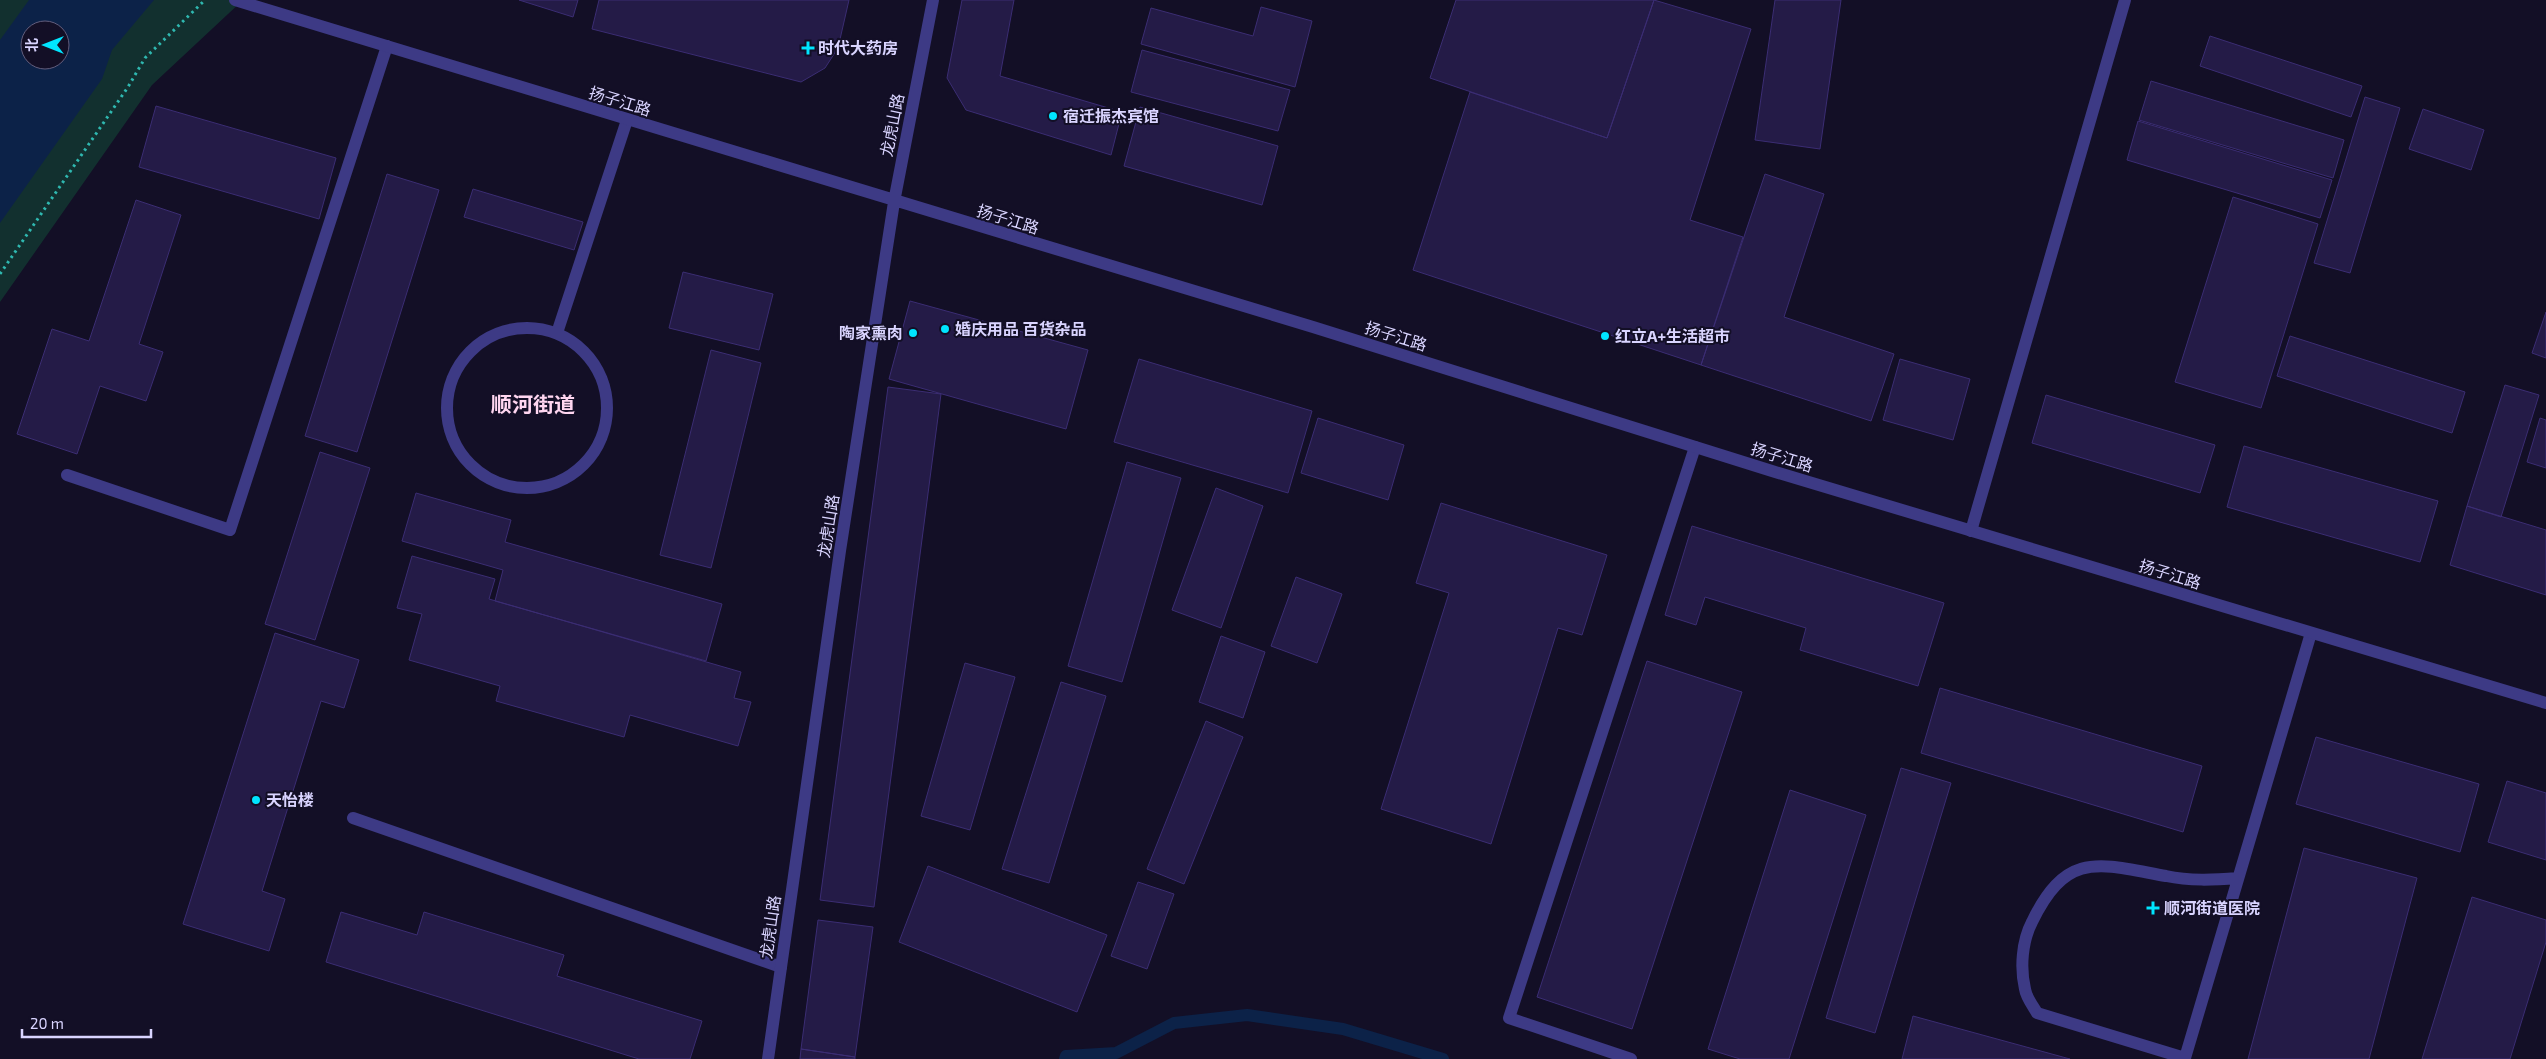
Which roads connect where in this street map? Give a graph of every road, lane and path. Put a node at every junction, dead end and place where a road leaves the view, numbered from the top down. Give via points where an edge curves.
1 (205, 0) edge
2 (236, 0) edge
3 (933, 0) edge
4 (2125, 0) edge
5 (387, 46) junction
6 (627, 120) junction
7 (894, 202) junction
8 (0, 274) edge
9 (557, 332) junction
10 (1695, 447) junction
11 (67, 475) dead end
12 (1971, 531) junction
13 (2310, 633) junction
14 (2546, 704) edge
15 (353, 818) dead end
16 (2238, 878) junction
17 (781, 967) junction
18 (768, 1059) edge
19 (1631, 1059) edge

1 - 8 path via 145,58
2 - 5 street, 扬子江路
3 - 7 street, 龙虎山路
4 - 12 street
5 - 6 street, 扬子江路
5 - 11 street via 230,530
6 - 7 street, 扬子江路
6 - 9 street
7 - 10 street, 扬子江路 via 1313,327
7 - 17 street, 龙虎山路
9 - 9 street via 530,327 503,330 478,343 460,362 452,379 446,414 453,441 468,464 489,480 515,488 541,488 566,480 586,464 601,442 607,416 606,390 596,366 579,346
10 - 12 street, 扬子江路
10 - 19 street via 1509,1018
12 - 13 street, 扬子江路
13 - 14 street, 扬子江路
13 - 16 street
15 - 17 street
16 - 16 street via 2185,1058 2037,1013 2025,990 2025,935 2041,903 2059,881 2088,866 2118,866 2200,881
17 - 18 street, 龙虎山路

